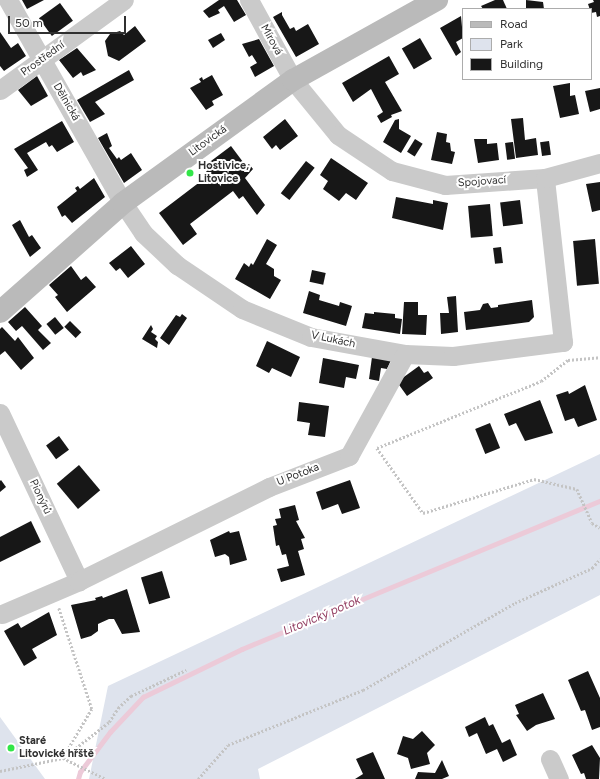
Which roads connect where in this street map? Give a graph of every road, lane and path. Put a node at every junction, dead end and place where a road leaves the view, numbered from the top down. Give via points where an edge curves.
1 (8, 0) edge
2 (124, 0) edge
3 (249, 0) edge
4 (437, 0) edge
5 (42, 60) junction
6 (293, 80) junction
7 (0, 90) edge
8 (600, 163) edge
9 (545, 178) junction
10 (123, 203) junction
11 (0, 312) edge
12 (405, 354) junction
13 (600, 356) edge
14 (0, 413) edge
15 (377, 448) junction
16 (349, 456) junction
17 (600, 528) edge
18 (600, 559) edge
19 (79, 581) junction
20 (53, 592) junction
21 (2, 614) dead end
22 (186, 670) dead end
23 (63, 758) junction
24 (550, 759) dead end
25 (0, 771) edge
26 (106, 779) edge
27 (198, 779) edge
28 (559, 779) edge

1 - 5 street, Dělnická
2 - 5 street, Prostřední
3 - 6 street, Mírová
4 - 6 street, Litovická
5 - 7 street, Prostřední
5 - 10 street, Dělnická
6 - 9 street, Spojovací via 338,135 392,171 445,185
6 - 10 street, Litovická
8 - 9 street, Spojovací
9 - 12 street, V Lukách via 563,342 453,356
10 - 11 street, Litovická
10 - 12 street, V Lukách via 143,233 178,265 242,309 311,337
12 - 16 street
13 - 15 path via 568,360 541,381
14 - 19 street, Pionýrů
15 - 16 path
15 - 17 path via 423,513 534,478 577,489 592,523
16 - 19 street, U Potoka via 269,487
18 - 27 path via 592,568 516,603 363,690 228,745
19 - 20 street, U Potoka
20 - 21 street, U Potoka
20 - 23 path via 92,709
22 - 23 path via 131,696 118,708 109,722
23 - 25 path
23 - 26 path
24 - 28 street

